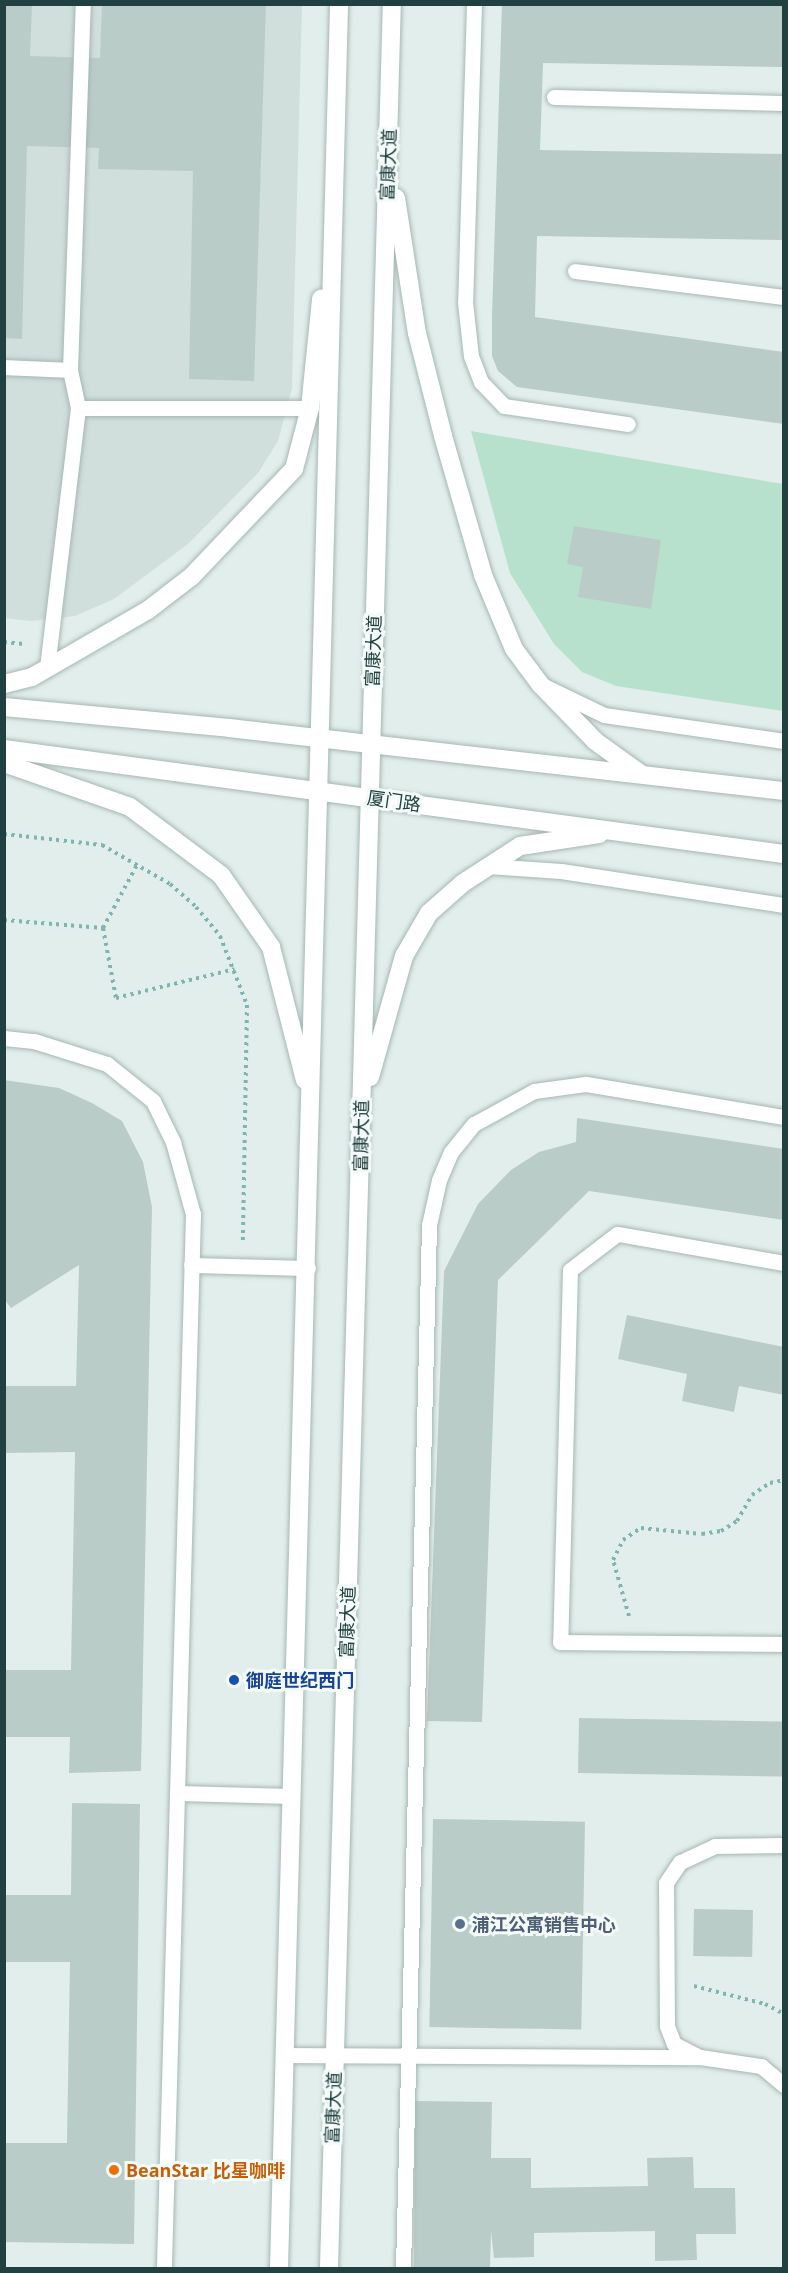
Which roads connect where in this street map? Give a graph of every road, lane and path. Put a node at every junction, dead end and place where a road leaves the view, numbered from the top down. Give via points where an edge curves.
1 (83, 4) edge
2 (339, 4) edge
3 (392, 4) edge
4 (474, 4) edge
5 (554, 97) dead end
6 (783, 103) edge
7 (389, 157) junction
8 (336, 160) junction
9 (575, 271) dead end
10 (783, 297) edge
11 (4, 367) edge
12 (70, 370) junction
13 (78, 408) junction
14 (310, 408) junction
15 (628, 424) dead end
16 (47, 668) junction
17 (4, 684) edge
18 (540, 684) junction
19 (4, 707) edge
20 (321, 739) junction
21 (783, 741) edge
22 (370, 744) junction
23 (4, 749) edge
24 (4, 762) edge
25 (643, 775) junction
26 (319, 791) junction
27 (783, 791) edge
28 (368, 797) junction
29 (619, 831) junction
30 (4, 834) edge
31 (783, 854) edge
32 (138, 863) junction
33 (488, 866) junction
34 (783, 905) edge
35 (4, 920) edge
36 (104, 928) junction
37 (235, 969) junction
38 (4, 1038) edge
39 (312, 1109) junction
40 (361, 1117) junction
41 (783, 1117) edge
42 (783, 1263) edge
43 (191, 1265) junction
44 (243, 1266) junction
45 (308, 1268) junction
46 (783, 1480) edge
47 (637, 1643) junction
48 (783, 1644) edge
49 (177, 1793) junction
50 (292, 1796) junction
51 (783, 1845) edge
52 (667, 1979) junction
53 (783, 2014) edge
54 (285, 2055) junction
55 (335, 2055) junction
56 (406, 2056) junction
57 (700, 2057) junction
58 (783, 2085) edge
59 (164, 2268) edge
60 (279, 2268) edge
61 (329, 2268) edge
62 (403, 2268) edge

1 - 12 lane
2 - 8 street
3 - 7 street, 富康大道
4 - 15 lane via 465,302 471,356 481,382 504,406
5 - 6 lane
7 - 18 street via 417,333 452,468 483,575 514,649
7 - 22 street, 富康大道
8 - 14 street
8 - 20 street
9 - 10 lane
11 - 12 lane
12 - 13 lane
13 - 14 lane
13 - 16 lane
14 - 16 street via 294,469 201,568 148,609
16 - 17 street
18 - 21 lane via 604,716
18 - 25 street via 595,741
19 - 20 street
20 - 22 street
20 - 26 street
22 - 25 street
22 - 28 street, 富康大道
23 - 26 street, 厦门路
24 - 39 street via 130,807 221,875 271,947
25 - 27 street
26 - 28 street, 厦门路
26 - 39 street
28 - 29 street, 厦门路
28 - 40 street, 富康大道
29 - 31 street, 厦门路
29 - 33 street via 520,846
30 - 32 path via 102,845
32 - 36 path
32 - 37 path via 196,907 220,936
33 - 34 lane via 561,871
33 - 40 street via 429,913 404,956 380,1031
35 - 36 path
36 - 37 path via 116,998
37 - 44 path via 247,1005
38 - 43 lane via 34,1041 107,1064 153,1101 173,1142 193,1214
39 - 45 street
40 - 55 street, 富康大道
41 - 56 lane via 586,1084 534,1091 474,1124 451,1152 439,1180 429,1237
42 - 47 lane via 617,1234 570,1270 560,1642
43 - 44 lane
43 - 49 lane
44 - 45 lane
45 - 50 street
46 - 47 path via 752,1495 737,1521 721,1531 702,1534 641,1528 623,1540 613,1560
47 - 48 lane
49 - 50 lane
49 - 59 lane
50 - 54 street
51 - 52 lane via 715,1846 680,1862 666,1883
52 - 53 path via 765,2004
52 - 57 lane via 671,2035 675,2044
54 - 55 lane
54 - 60 street
55 - 56 lane
55 - 61 street, 富康大道
56 - 57 lane
56 - 62 lane
57 - 58 lane via 761,2066

